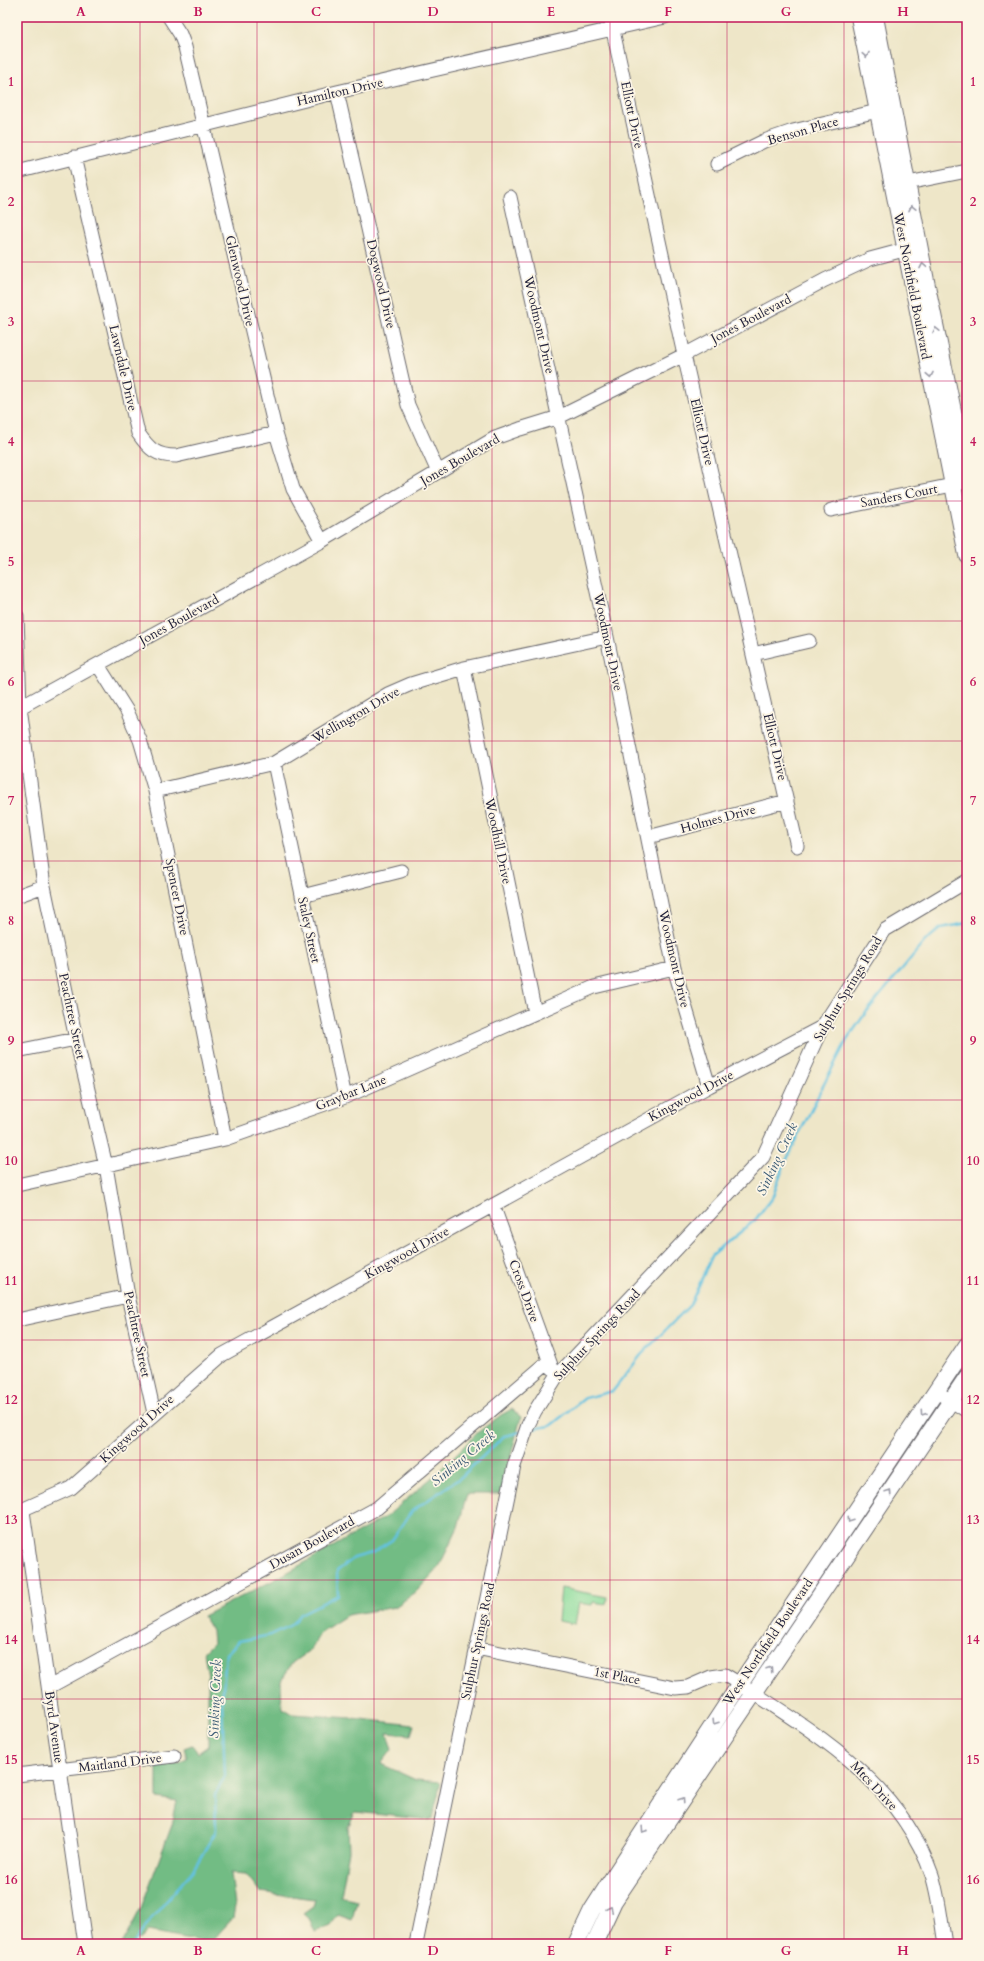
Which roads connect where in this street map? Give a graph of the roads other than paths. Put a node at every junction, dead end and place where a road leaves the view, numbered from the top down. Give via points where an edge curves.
1 (169, 17) edge
2 (665, 17) edge
3 (859, 17) edge
4 (875, 17) edge
5 (611, 23) edge
6 (337, 92) junction
7 (885, 110) junction
8 (204, 126) junction
9 (74, 158) junction
10 (717, 164) dead end
11 (967, 171) edge
12 (17, 172) edge
13 (900, 185) junction
14 (510, 197) dead end
15 (912, 248) junction
16 (684, 355) junction
17 (559, 418) junction
18 (276, 433) junction
19 (438, 472) junction
20 (967, 478) edge
21 (960, 484) edge
22 (831, 510) dead end
23 (322, 541) junction
24 (967, 555) edge
25 (17, 616) edge
26 (607, 637) junction
27 (809, 641) dead end
28 (753, 654) junction
29 (98, 665) junction
30 (464, 668) junction
31 (19, 708) edge
32 (274, 762) junction
33 (155, 791) junction
34 (787, 801) junction
35 (648, 837) junction
36 (797, 846) dead end
37 (400, 871) dead end
38 (967, 881) edge
39 (44, 886) junction
40 (17, 896) edge
41 (302, 896) junction
42 (674, 968) junction
43 (535, 1013) junction
44 (822, 1027) junction
45 (76, 1039) junction
46 (17, 1051) edge
47 (709, 1086) junction
48 (345, 1097) junction
49 (225, 1139) junction
50 (106, 1166) junction
51 (17, 1185) edge
52 (493, 1205) junction
53 (128, 1296) junction
54 (17, 1320) edge
55 (967, 1345) edge
56 (549, 1361) junction
57 (557, 1376) junction
58 (967, 1377) edge
59 (937, 1392) junction
60 (951, 1401) junction
61 (967, 1411) edge
62 (154, 1413) junction
63 (890, 1460) junction
64 (905, 1469) junction
65 (20, 1511) edge
66 (476, 1648) junction
67 (740, 1684) junction
68 (49, 1687) junction
69 (754, 1692) junction
70 (174, 1756) dead end
71 (60, 1771) junction
72 (17, 1775) edge
73 (85, 1944) edge
74 (416, 1944) edge
75 (576, 1944) edge
76 (594, 1944) edge
77 (945, 1944) edge

1 - 8 street, Glenwood Drive via 185,47
2 - 5 street, Hamilton Drive
3 -> 7 main road, West Northfield Boulevard
4 - 7 main road, West Northfield Boulevard
5 - 6 street, Hamilton Drive
5 - 16 street, Elliott Drive
6 - 8 street, Hamilton Drive
6 - 19 street, Dogwood Drive via 408,405
7 - 10 street, Benson Place via 793,131 764,141
7 - 13 main road, West Northfield Boulevard
8 - 9 street, Hamilton Drive
8 - 18 street, Glenwood Drive
9 - 12 street, Hamilton Drive
9 - 18 street, Lawndale Drive via 138,433 146,444 155,452 165,456 176,456
11 - 13 street
13 - 15 main road, West Northfield Boulevard
14 - 17 street, Woodmont Drive
15 - 16 street, Jones Boulevard via 870,259 825,280
20 -> 15 main road, West Northfield Boulevard
15 -> 21 main road, West Northfield Boulevard
16 - 17 street, Jones Boulevard
16 - 28 street, Elliott Drive
17 - 19 street, Jones Boulevard via 495,438
17 - 26 street, Woodmont Drive
18 - 23 street, Glenwood Drive via 293,489
19 - 23 street, Jones Boulevard
21 - 22 street, Sanders Court
21 - 24 main road, West Northfield Boulevard
23 - 29 street, Jones Boulevard
25 - 31 street, Peachtree Street
26 - 30 street, Wellington Drive
26 - 35 street, Woodmont Drive
27 - 28 street
28 - 34 street, Elliott Drive
29 - 31 street, Jones Boulevard
29 - 33 street, Spencer Drive via 127,712 140,740
30 - 32 street, Wellington Drive via 411,684 388,694
30 - 43 street, Woodhill Drive
31 - 39 street, Peachtree Street
32 - 33 street, Wellington Drive
32 - 41 street, Staley Street
33 - 49 street, Spencer Drive
34 - 35 street, Holmes Drive
34 - 36 street, Elliott Drive
35 - 42 street, Woodmont Drive
37 - 41 street
38 - 44 street, Sulphur Springs Road via 885,930
39 - 40 street
39 - 45 street, Peachtree Street
41 - 48 street, Staley Street
42 - 43 street, Graybar Lane via 594,987
42 - 47 street, Woodmont Drive
43 - 48 street, Graybar Lane
44 - 47 street, Kingwood Drive
44 - 57 street, Sulphur Springs Road via 763,1157
45 - 46 street
45 - 50 street, Peachtree Street
47 - 52 street, Kingwood Drive
48 - 49 street, Graybar Lane
49 - 50 street, Graybar Lane
50 - 51 street, Graybar Lane
50 - 53 street, Peachtree Street
52 - 56 street, Cross Drive
52 - 62 street, Kingwood Drive via 222,1355
53 - 54 street
53 - 62 street, Peachtree Street
55 - 59 main road, West Northfield Boulevard
56 - 57 street, Cross Drive
56 - 68 street, Dusan Boulevard via 377,1508
57 - 66 street, Sulphur Springs Road via 535,1411 514,1466
58 - 60 main road, West Northfield Boulevard
59 - 60 street
59 -> 63 main road, West Northfield Boulevard
60 - 61 street
60 - 64 main road, West Northfield Boulevard
62 - 65 street, Kingwood Drive via 71,1488
63 - 64 main road
63 -> 67 main road, West Northfield Boulevard
69 -> 64 main road, West Northfield Boulevard
65 - 68 street, Byrd Avenue
66 - 67 street, 1st Place via 675,1688 688,1687 711,1677 725,1675
66 - 74 street, Sulphur Springs Road
67 - 69 street, 1st Place
67 -> 75 main road, West Northfield Boulevard via 592,1910
68 - 71 street, Byrd Avenue
76 -> 69 main road, West Northfield Boulevard via 614,1902
69 - 77 street, Mtcs Drive via 849,1760 878,1786 903,1818 932,1876
70 - 71 street, Maitland Drive
71 - 72 street, Maitland Drive
71 - 73 street, Byrd Avenue

